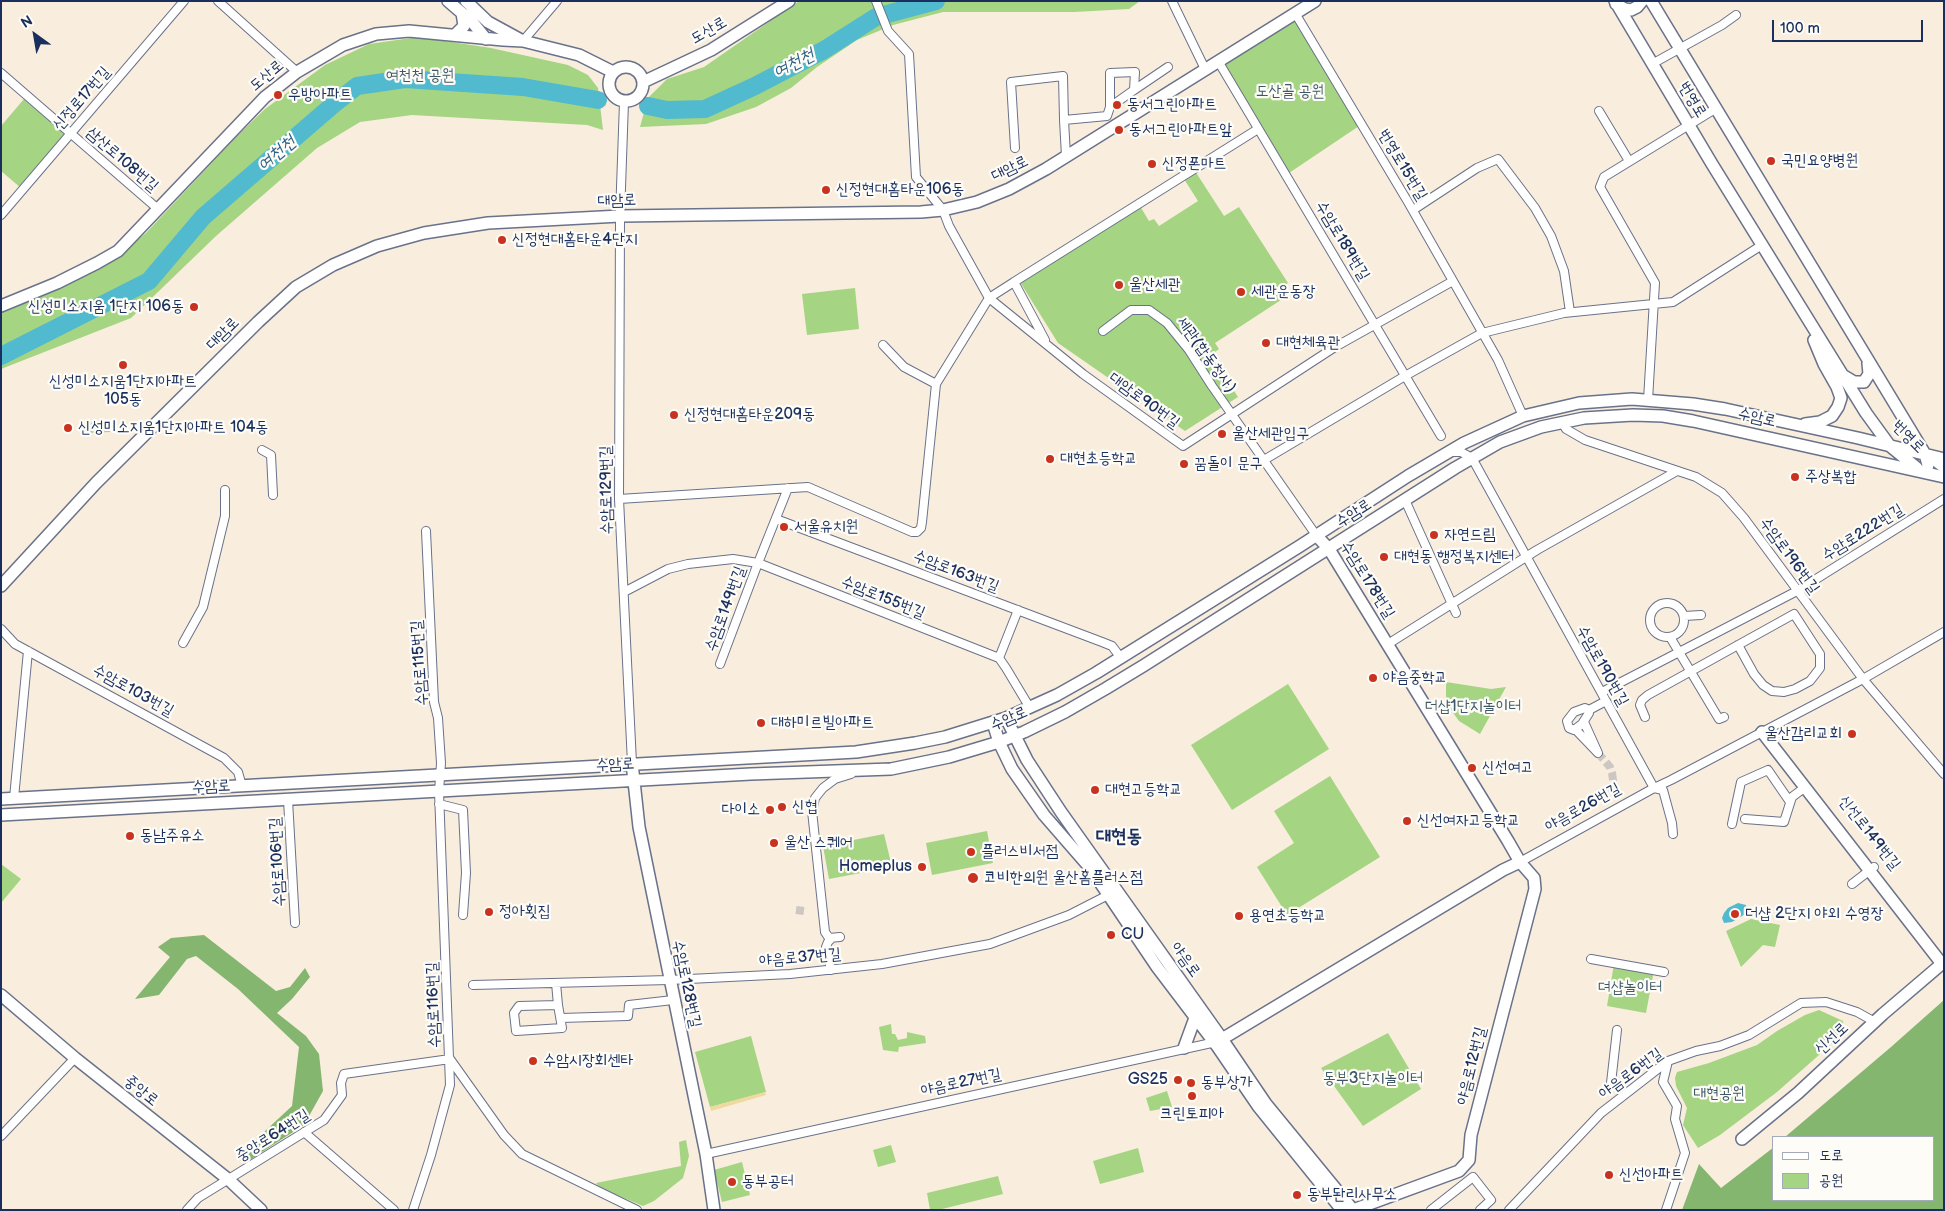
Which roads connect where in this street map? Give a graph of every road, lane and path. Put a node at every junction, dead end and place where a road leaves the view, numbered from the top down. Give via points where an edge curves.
1 (184, 1) edge
2 (218, 1) edge
3 (448, 1) edge
4 (466, 1) edge
5 (557, 1) edge
6 (789, 1) edge
7 (876, 1) edge
8 (1172, 1) edge
9 (1315, 1) edge
10 (1642, 1) edge
11 (1651, 1) edge
12 (1616, 3) edge
13 (462, 13) junction
14 (1296, 13) junction
15 (1736, 15) dead end
16 (455, 35) junction
17 (486, 38) junction
18 (523, 41) junction
19 (1679, 49) junction
20 (1218, 61) junction
21 (1652, 64) junction
22 (1168, 67) dead end
23 (1205, 69) junction
24 (297, 72) junction
25 (614, 72) junction
26 (1, 73) edge
27 (643, 82) junction
28 (1134, 90) junction
29 (624, 102) junction
30 (1110, 107) junction
31 (1715, 109) junction
32 (1599, 111) dead end
33 (1064, 120) junction
34 (1689, 126) junction
35 (1258, 129) junction
36 (70, 134) junction
37 (1015, 148) dead end
38 (1066, 156) junction
39 (1629, 161) junction
40 (158, 209) junction
41 (943, 210) junction
42 (1413, 210) junction
43 (1, 215) edge
44 (620, 216) junction
45 (1762, 245) junction
46 (1453, 281) junction
47 (1014, 282) junction
48 (989, 298) junction
49 (1654, 304) junction
50 (1, 306) edge
51 (1800, 306) junction
52 (1570, 312) junction
53 (1375, 325) junction
54 (1103, 331) dead end
55 (1482, 333) junction
56 (1048, 344) junction
57 (883, 345) dead end
58 (1868, 360) junction
59 (1842, 374) junction
60 (1405, 376) junction
61 (936, 384) junction
62 (1648, 400) junction
63 (1232, 414) junction
64 (1523, 416) junction
65 (1562, 422) junction
66 (1796, 424) junction
67 (1441, 436) dead end
68 (1890, 446) junction
69 (262, 450) dead end
70 (1446, 453) junction
71 (1925, 454) junction
72 (1472, 458) junction
73 (1944, 459) edge
74 (1264, 460) junction
75 (1944, 469) edge
76 (1677, 471) junction
77 (1926, 473) junction
78 (1944, 477) edge
79 (788, 488) junction
80 (225, 490) dead end
81 (273, 495) dead end
82 (620, 499) junction
83 (1944, 499) edge
84 (1405, 500) junction
85 (776, 518) junction
86 (426, 531) dead end
87 (1316, 535) junction
88 (1329, 549) junction
89 (1525, 558) junction
90 (758, 563) junction
91 (1, 586) edge
92 (1797, 591) junction
93 (624, 592) junction
94 (1451, 603) junction
95 (1018, 610) junction
96 (1456, 613) dead end
97 (1701, 615) dead end
98 (1684, 616) junction
99 (1, 629) edge
100 (1944, 632) edge
101 (1670, 637) junction
102 (183, 643) dead end
103 (1388, 644) junction
104 (1738, 645) junction
105 (28, 651) junction
106 (1680, 652) junction
107 (998, 658) junction
108 (1121, 658) junction
109 (720, 664) dead end
110 (1691, 671) junction
111 (1863, 679) junction
112 (1602, 692) junction
113 (1606, 701) junction
114 (1030, 708) junction
115 (1589, 710) junction
116 (1645, 717) dead end
117 (1724, 717) dead end
118 (1006, 718) junction
119 (1584, 722) junction
120 (993, 723) junction
121 (1575, 729) junction
122 (1765, 730) junction
123 (1014, 736) junction
124 (999, 742) junction
125 (632, 763) junction
126 (867, 770) junction
127 (1944, 774) edge
128 (440, 775) junction
129 (633, 781) junction
130 (242, 786) junction
131 (1654, 788) junction
132 (1804, 788) junction
133 (439, 792) junction
134 (14, 798) junction
135 (1, 799) edge
136 (288, 800) junction
137 (1790, 802) junction
138 (439, 804) junction
139 (1, 815) edge
140 (1745, 819) dead end
141 (1732, 824) dead end
142 (1673, 834) dead end
143 (1520, 862) junction
144 (1871, 868) junction
145 (1852, 884) dead end
146 (1112, 893) junction
147 (463, 915) dead end
148 (295, 923) dead end
149 (1591, 959) dead end
150 (1943, 961) edge
151 (831, 970) junction
152 (1664, 972) dead end
153 (669, 980) junction
154 (556, 983) junction
155 (473, 985) dead end
156 (1, 995) edge
157 (673, 1000) junction
158 (558, 1005) junction
159 (561, 1018) junction
160 (1195, 1018) junction
161 (1875, 1022) junction
162 (1617, 1030) dead end
163 (1218, 1041) junction
164 (1184, 1048) junction
165 (75, 1058) junction
166 (450, 1059) junction
167 (1668, 1061) junction
168 (1611, 1083) dead end
169 (304, 1132) junction
170 (1, 1136) edge
171 (1742, 1139) dead end
172 (706, 1154) junction
173 (229, 1180) junction
174 (187, 1210) edge
175 (261, 1210) edge
176 (394, 1210) edge
177 (413, 1210) edge
178 (637, 1210) edge
179 (714, 1210) edge
180 (1342, 1210) edge
181 (1353, 1210) edge
182 (1431, 1210) edge
183 (1480, 1210) edge
184 (1508, 1210) edge
185 (1666, 1210) edge

1 - 36 street, 신정로17번길
2 - 24 street
3 - 13 main road
4 - 18 main road via 488,22
5 - 18 street
6 - 27 main road, 도산로 via 711,50
7 - 41 street, 대암로90번길 via 888,31 909,54 916,177
8 - 23 street
9 - 14 main road, 대암로
10 - 12 main road via 1631,10
11 - 19 main road, 번영로
12 - 21 main road, 번영로
13 - 16 main road via 464,26
13 - 17 main road
14 - 20 main road, 대암로
14 - 42 street, 번영로15번길
15 - 19 street
16 - 17 main road, 도산로
16 - 24 main road, 도산로 via 409,31 376,34 343,45
17 - 18 main road, 도산로
18 - 25 main road, 도산로 via 579,55
19 - 21 street
19 - 31 main road, 번영로
20 - 23 main road, 대암로
20 - 35 street, 수암로189번길
21 - 34 main road, 번영로
22 - 28 street
23 - 38 main road, 대암로
24 - 40 main road, 도산로 via 265,97
25 - 27 main road via 625,67 634,69
25 - 29 main road via 608,88 612,95
26 - 36 street, 삼산로108번길
27 - 29 main road via 639,95
28 - 30 street
28 - 30 street via 1134,72 1110,73
29 - 44 street, 수암로129번길
30 - 33 street via 1107,116
31 - 34 street
31 - 58 main road, 번영로
32 - 39 street
33 - 37 street via 1063,76 1011,82
33 - 38 street
34 - 39 street
34 - 45 main road, 번영로
35 - 47 street
35 - 53 street, 수암로189번길
36 - 40 street, 삼산로108번길
36 - 43 street, 신정로17번길
38 - 41 main road, 대암로 via 1009,189 977,202
39 - 49 street via 1604,177 1600,187 1655,283
40 - 50 main road, 도산로 via 111,255 57,283
41 - 44 main road, 대암로
41 - 48 street, 대암로90번길
42 - 46 street, 번영로15번길
42 - 52 street via 1477,168 1498,159 1535,208 1551,236 1564,271
44 - 82 street, 수암로129번길
44 - 91 main road, 대암로 via 488,222 424,233 377,246 333,265 296,287 96,483
45 - 49 street via 1673,302
45 - 51 main road, 번영로
46 - 53 street, 대암로90번길
46 - 55 street, 번영로15번길
47 - 48 street
47 - 56 street
48 - 56 street, 대암로90번길
48 - 61 street
49 - 52 street
49 - 62 street
51 - 59 main road, 번영로
51 - 66 main road via 1841,398 1836,412 1826,419 1813,424
52 - 55 street
53 - 60 street, 수암로189번길
53 - 63 street, 대암로90번길
54 - 63 street, 세관(합동청사) via 1131,310 1149,310 1167,323 1189,350
55 - 60 street
55 - 64 street, 번영로15번길
56 - 63 street, 대암로90번길 via 1083,374 1183,446
57 - 61 street via 904,367
58 - 59 main road via 1869,374 1864,382 1854,382
58 - 71 main road, 번영로
59 - 68 main road, 번영로
60 - 67 street, 수암로189번길
60 - 74 street
61 - 79 street via 922,522 917,532 808,487
62 - 64 main road, 수암로 via 1578,403
62 - 66 main road, 수암로 via 1725,409
63 - 74 street, 수암로
64 - 70 main road, 수암로
65 - 72 main road, 수암로 via 1522,433
65 - 76 street, 수암로196번길 via 1566,429 1585,440
65 - 77 main road, 수암로 via 1610,415 1670,417
66 - 68 main road, 수암로
68 - 71 main road, 수암로
68 - 77 main road, 번영로
69 - 81 street via 271,455
70 - 72 street via 1461,452
70 - 87 main road, 수암로
71 - 73 main road, 수암로
71 - 75 street
71 - 77 main road, 번영로
72 - 84 main road, 수암로
72 - 89 street, 수암로190번길
74 - 87 street, 수암로
76 - 89 street
76 - 92 street, 수암로196번길 via 1696,477 1722,493
77 - 78 main road, 수암로
79 - 82 street
79 - 85 street
80 - 102 street via 225,516 203,607
82 - 93 street, 수암로129번길
83 - 92 street, 수암로222번길
84 - 88 main road, 수암로
84 - 94 street
85 - 90 street
85 - 95 street, 수암로163번길
86 - 128 street, 수암로115번길
87 - 88 main road, 수암로178번길
87 - 108 main road, 수암로
88 - 103 main road, 수암로178번길
88 - 123 main road, 수암로 via 1128,676 1065,712
89 - 94 street, 수암로178번길
89 - 112 street, 수암로190번길
90 - 93 street, 수암로155번길 via 733,559 688,564 668,569
90 - 107 street, 수암로155번길
90 - 109 street, 수암로149번길
92 - 106 street, 수암로222번길
92 - 111 street, 수암로196번길
93 - 125 street, 수암로129번길
94 - 96 street
94 - 103 street, 수암로178번길
95 - 107 street
95 - 108 street, 수암로163번길 via 1112,646
97 - 98 street
98 - 101 street via 1680,631
98 - 101 street via 1678,606 1667,602 1653,610 1651,627 1659,635
99 - 105 street, 수암로103번길 via 15,644
100 - 111 street, 야음로26번길
101 - 106 street
103 - 143 main road, 수암로178번길
104 - 104 street via 1794,614 1820,654 1820,668 1810,681 1795,689 1772,691 1754,674
104 - 110 street
105 - 130 street, 수암로103번길 via 224,758 238,772
105 - 134 street
106 - 110 street
106 - 112 street, 수암로222번길
107 - 114 street
108 - 114 main road, 수암로
110 - 116 street via 1642,700 1640,705
110 - 117 street via 1719,719
111 - 122 street, 야음로26번길
111 - 127 street, 수암로196번길
112 - 113 street, 수암로190번길
113 - 115 street
113 - 131 street, 수암로190번길
114 - 118 main road, 수암로
115 - 119 street
115 - 121 street via 1579,710 1566,720 1571,730
118 - 120 main road, 수암로
118 - 123 main road, 야음로
119 - 121 street
119 - 121 street via 1598,753
120 - 124 main road, 야음로
120 - 125 main road, 수암로 via 915,743 856,752
122 - 131 street, 야음로26번길
122 - 132 main road
122 - 144 main road, 신선로149번길
123 - 124 main road, 수암로
123 - 146 main road, 야음로
124 - 126 main road, 수암로 via 914,766
124 - 146 main road, 야음로 via 1012,768 1044,815
125 - 128 main road, 수암로
125 - 129 main road, 수암로128번길
126 - 129 main road, 수암로
126 - 151 street via 828,784 813,804 825,932 827,937 836,938 826,947
128 - 130 main road, 수암로
128 - 133 street, 수암로115번길
129 - 133 main road, 수암로
129 - 153 main road, 수암로128번길 via 640,836
130 - 134 main road, 수암로
131 - 142 street, 수암로190번길 via 1663,790
131 - 143 street, 야음로26번길
132 - 137 street
132 - 144 main road
133 - 136 main road, 수암로
133 - 138 street, 수암로116번길
134 - 135 main road, 수암로
136 - 139 main road, 수암로
136 - 148 street, 수암로106번길
137 - 140 street via 1784,822
137 - 141 street via 1768,770 1741,782
138 - 147 street via 463,810 466,873
138 - 166 street, 수암로116번길
143 - 163 main road, 야음로26번길
143 - 181 main road, 야음로12번길 via 1534,878 1535,889 1471,1135 1469,1160 1459,1171
144 - 145 street
144 - 150 main road
146 - 151 street, 야음로37번길 via 1069,915 990,944
146 - 160 main road, 야음로 via 1157,967
146 - 163 main road, 야음로
149 - 152 street
150 - 161 main road, 신선로
151 - 153 street, 야음로37번길
153 - 154 street, 야음로37번길
153 - 157 main road, 수암로128번길
154 - 155 street, 야음로37번길
154 - 158 street
156 - 165 main road, 중앙로
157 - 159 street via 629,1005 628,1016
157 - 172 main road, 수암로128번길
158 - 159 street
158 - 159 street via 519,1006 514,1013 516,1031 562,1028
160 - 163 main road, 야음로
160 - 164 main road
161 - 167 street, 야음로6번길 via 1826,1002 1801,1003 1749,1035
161 - 171 main road, 신선로
162 - 168 street
163 - 164 street, 야음로27번길
163 - 180 main road via 1258,1106
163 - 181 main road, 야음로
164 - 172 street, 야음로27번길
165 - 170 street
165 - 173 main road, 중앙로
166 - 169 street, 중앙로64번길 via 344,1074 342,1095 324,1120
166 - 177 street via 450,1085
166 - 178 street, 수암로116번길 via 504,1135 522,1154
167 - 184 street, 야음로6번길 via 1601,1113
167 - 185 street via 1662,1082 1677,1106 1675,1119 1685,1153
169 - 173 street, 중앙로64번길
169 - 176 street
172 - 179 main road, 수암로128번길
173 - 174 street, 중앙로64번길 via 198,1198
173 - 175 main road, 중앙로
182 - 183 street via 1473,1177 1491,1200

